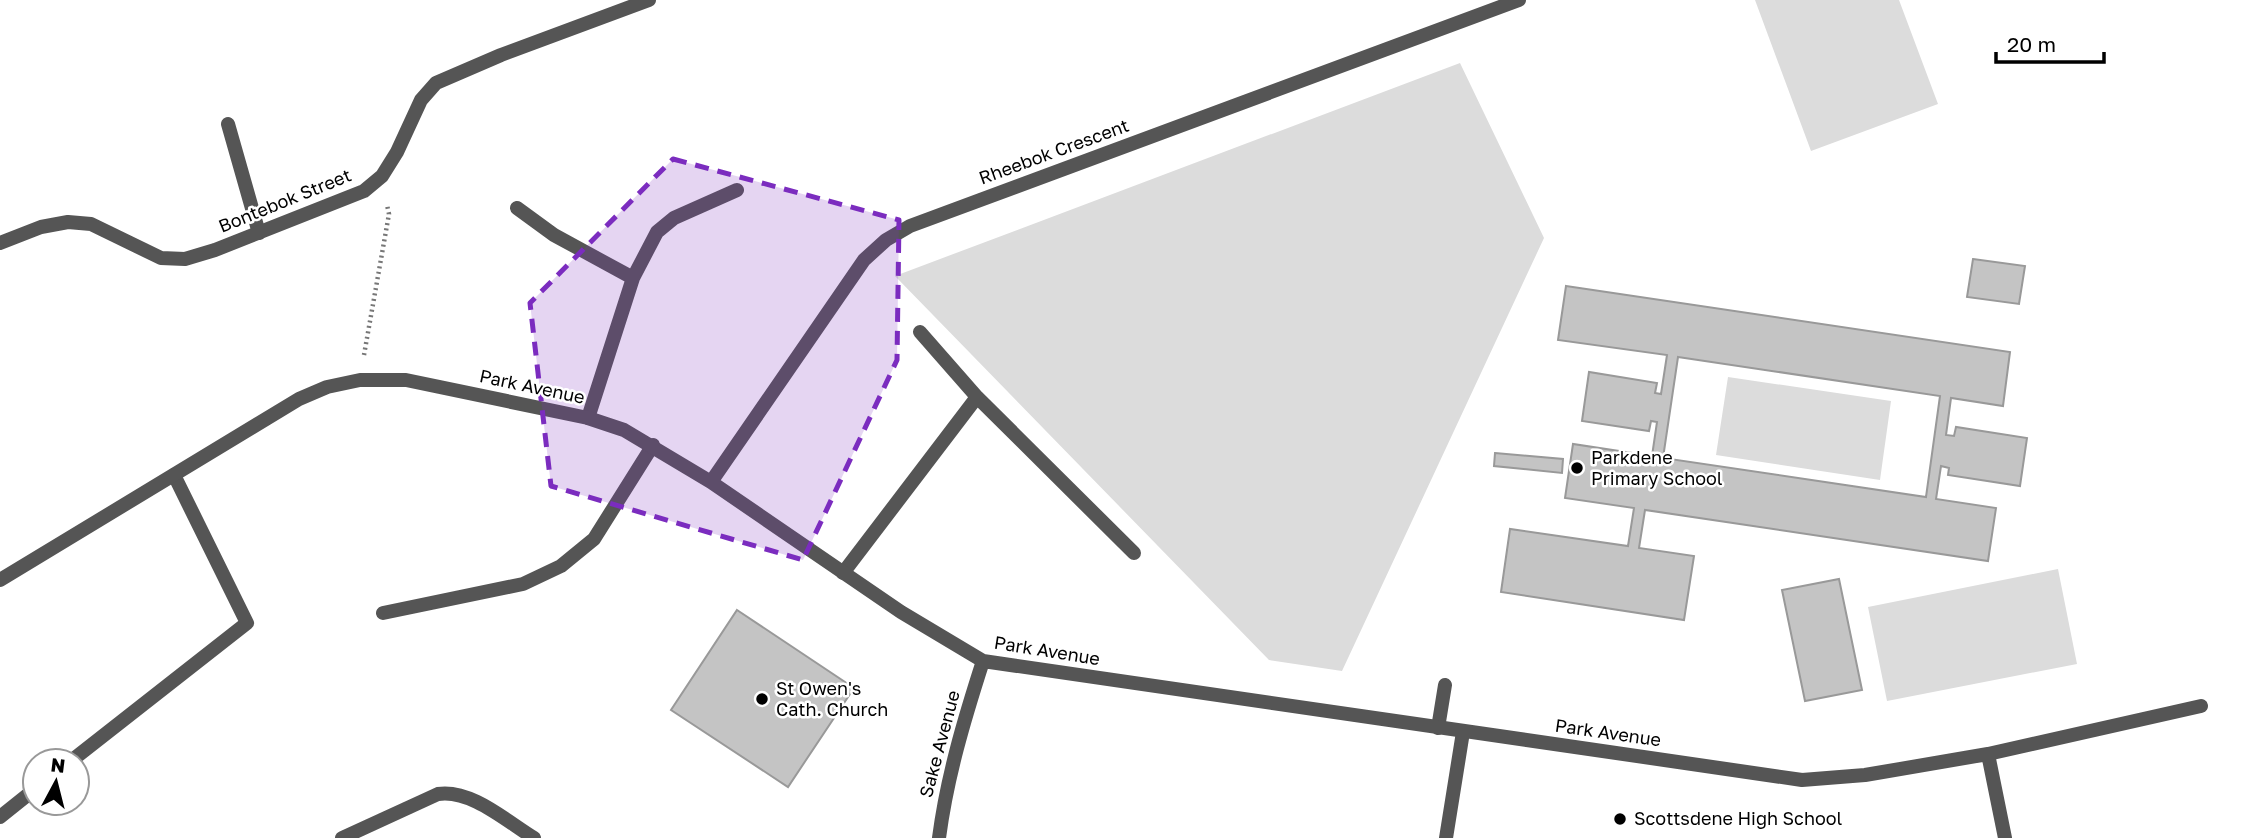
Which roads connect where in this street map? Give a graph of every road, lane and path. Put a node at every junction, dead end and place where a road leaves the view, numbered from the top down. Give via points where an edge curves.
1 (649, 0) edge
2 (1519, 0) edge
3 (228, 124) dead end
4 (382, 176) junction
5 (737, 190) dead end
6 (517, 208) dead end
7 (259, 233) junction
8 (0, 243) edge
9 (633, 278) junction
10 (920, 331) dead end
11 (360, 380) junction
12 (976, 397) junction
13 (588, 418) junction
14 (653, 445) junction
15 (174, 475) junction
16 (710, 482) junction
17 (1134, 553) dead end
18 (843, 573) junction
19 (0, 580) edge
20 (383, 613) dead end
21 (983, 661) junction
22 (1445, 685) dead end
23 (2201, 706) dead end
24 (1438, 728) junction
25 (1463, 732) junction
26 (89, 747) edge
27 (1988, 754) junction
28 (21, 800) edge
29 (0, 817) edge
30 (342, 838) edge
31 (534, 838) edge
32 (939, 838) edge
33 (1446, 838) edge
34 (2005, 838) edge

1 - 4 street, Bontebok Street via 436,83 421,100
2 - 16 street, Rheebok Crescent via 922,222 886,240 864,260
3 - 7 street
4 - 7 street, Bontebok Street via 364,191
4 - 11 path via 389,214
5 - 9 street via 665,224
6 - 9 street via 554,235
7 - 8 street, Bontebok Street via 185,259 161,258 91,224 68,222
9 - 13 street
10 - 12 street
11 - 13 street, Park Avenue via 406,380
11 - 15 street, Park Avenue via 299,399
12 - 17 street
12 - 18 street
13 - 14 street, Park Avenue via 624,429
14 - 16 street, Park Avenue
14 - 20 street via 594,539 561,566 523,584
15 - 19 street, Park Avenue
15 - 26 street via 247,623
16 - 18 street, Park Avenue
18 - 21 street, Park Avenue
21 - 24 street, Park Avenue
21 - 32 street, Sake Avenue via 959,736
22 - 24 street
23 - 27 street, Park Avenue
24 - 25 street, Park Avenue
25 - 27 street, Park Avenue via 1802,780 1865,775
25 - 33 street
27 - 34 street
28 - 29 street
30 - 31 street via 451,792 466,795

